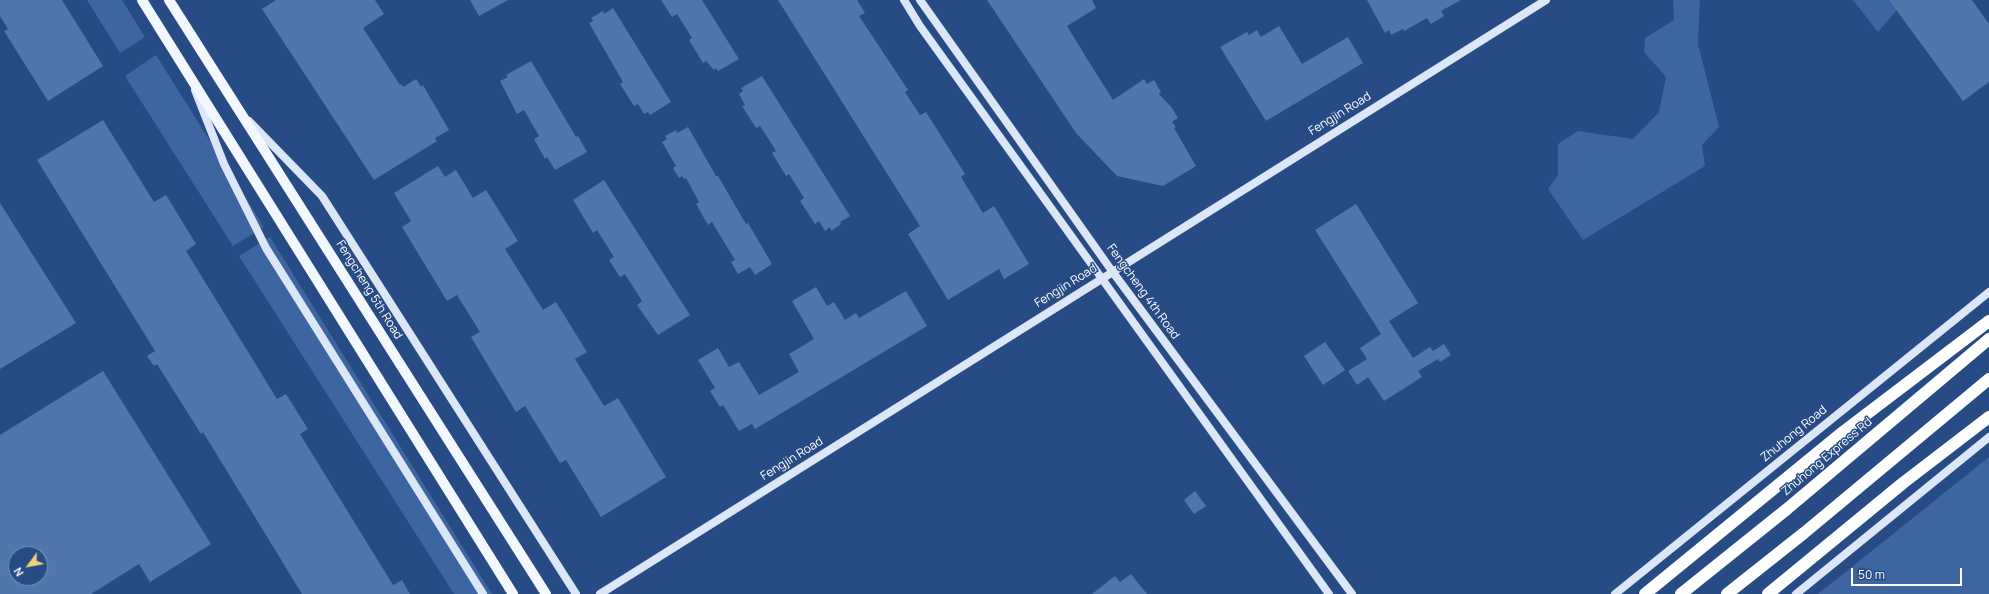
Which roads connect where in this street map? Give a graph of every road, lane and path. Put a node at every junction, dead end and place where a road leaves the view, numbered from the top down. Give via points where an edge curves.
1 (142, 0) edge
2 (169, 0) edge
3 (904, 0) edge
4 (920, 0) edge
5 (1546, 0) edge
6 (188, 74) junction
7 (238, 109) junction
8 (1112, 271) junction
9 (1101, 279) junction
10 (1989, 292) edge
11 (1989, 321) edge
12 (1989, 339) edge
13 (1989, 379) edge
14 (1989, 417) edge
15 (1989, 437) edge
16 (483, 594) edge
17 (513, 594) edge
18 (546, 594) edge
19 (576, 594) edge
20 (600, 594) edge
21 (1329, 594) edge
22 (1352, 594) edge
23 (1615, 594) edge
24 (1645, 594) edge
25 (1681, 594) edge
26 (1727, 594) edge
27 (1768, 594) edge
28 (1796, 594) edge

1 - 6 main road
2 - 7 main road, Fengcheng 5th Road
3 - 9 street via 929,39
4 - 8 street, Fengcheng 4th Road
5 - 8 street, Fengjin Road
6 - 16 street via 224,164 266,248
6 - 17 main road
7 - 18 main road, Fengcheng 5th Road
7 - 19 street via 322,196
8 - 9 street, Fengjin Road
8 - 22 street, Fengcheng 4th Road
9 - 20 street, Fengjin Road
9 - 21 street
10 - 23 street, Zhuhong Road
11 - 24 highway via 1843,432
12 - 25 highway, Zhuhong Express Rd via 1787,509
13 - 26 highway
14 - 27 highway via 1903,483
15 - 28 street

